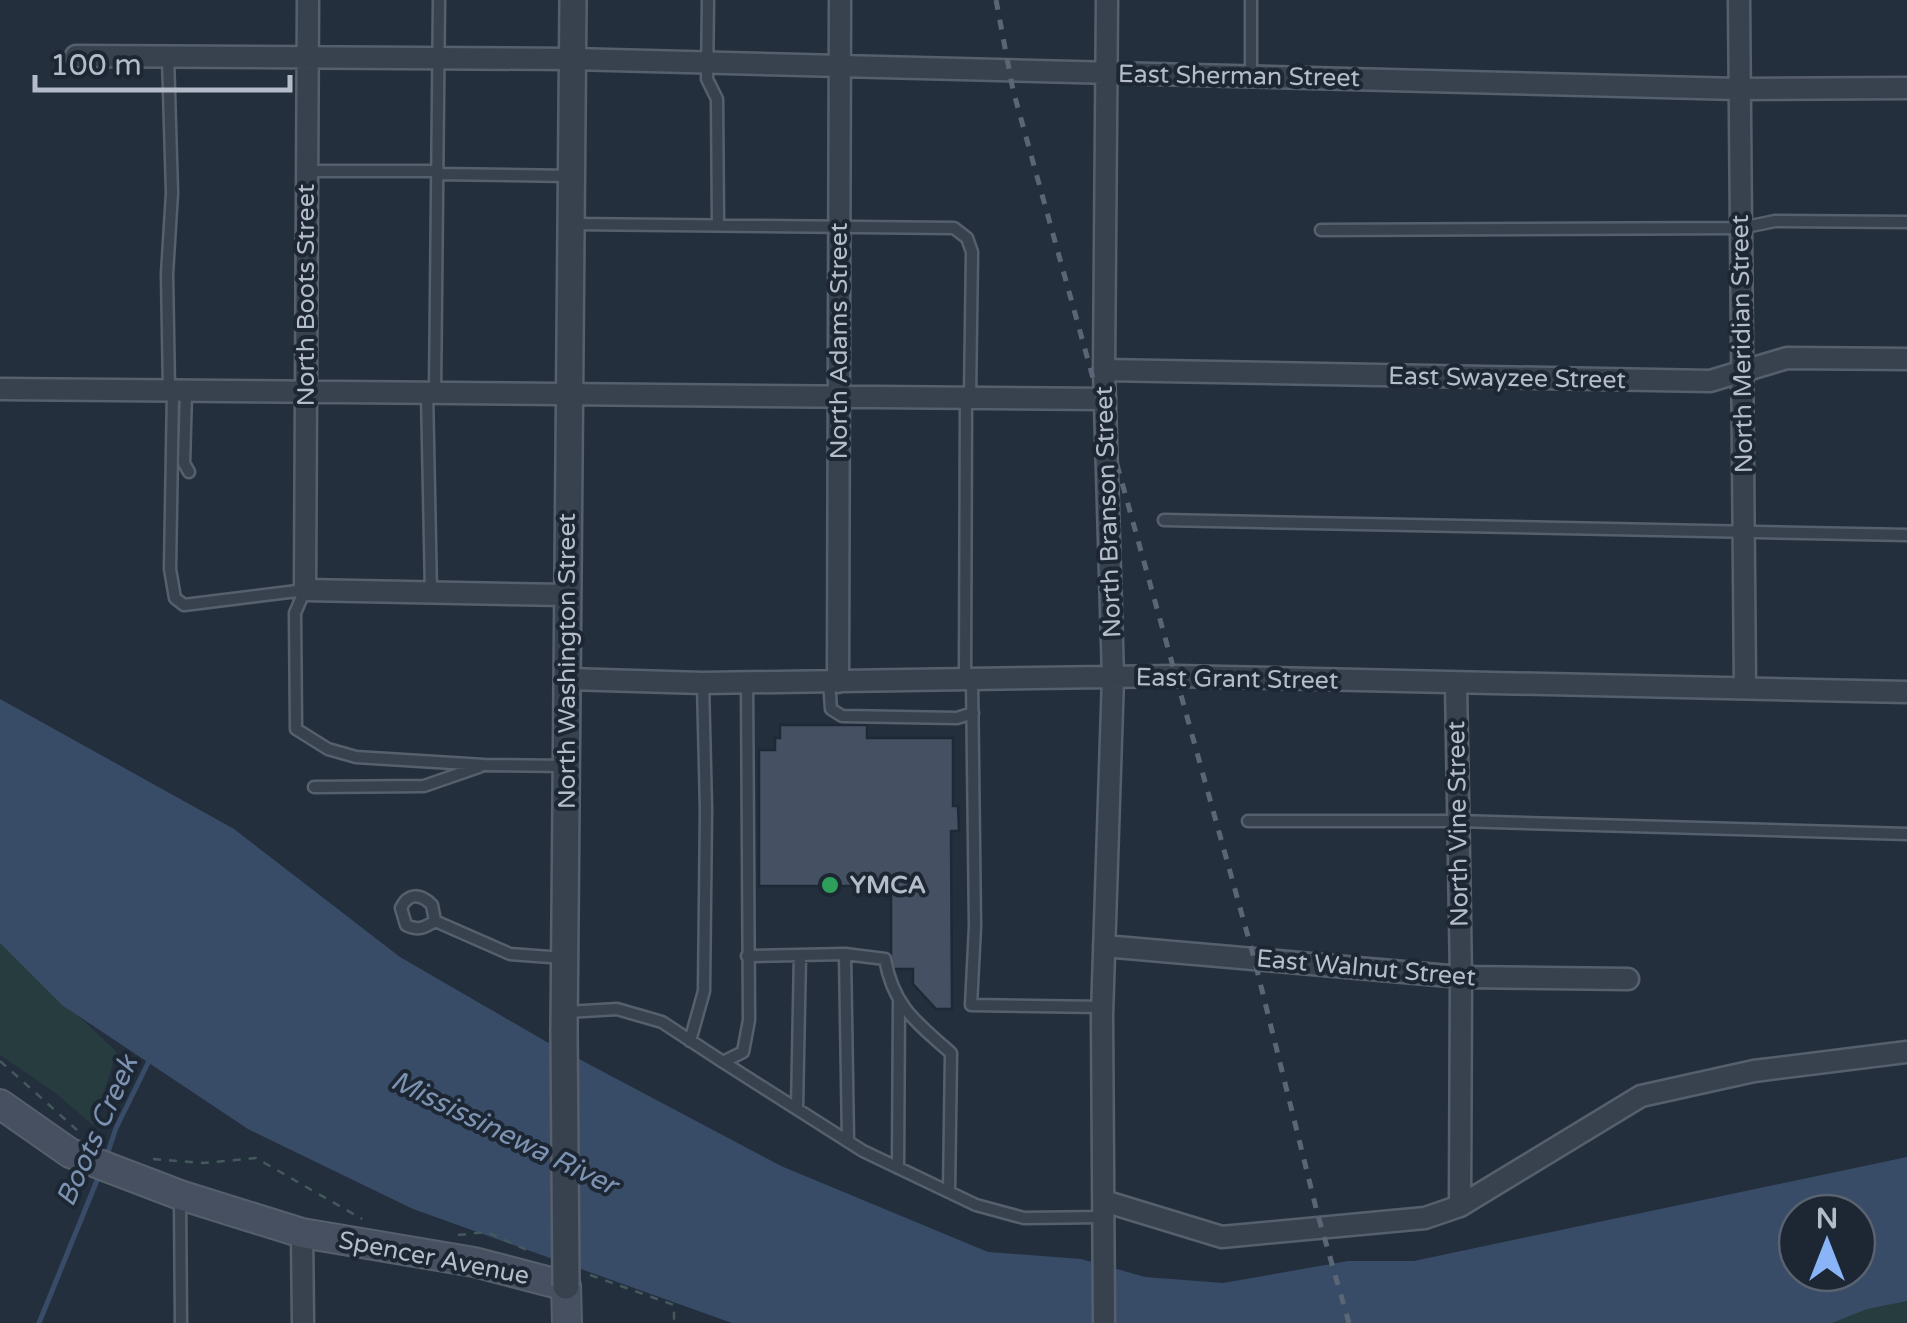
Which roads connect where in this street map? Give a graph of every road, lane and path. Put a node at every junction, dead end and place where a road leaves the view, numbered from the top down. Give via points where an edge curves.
1 (308, 0) edge
2 (438, 0) edge
3 (573, 0) edge
4 (708, 0) edge
5 (840, 0) edge
6 (1107, 0) edge
7 (1252, 0) edge
8 (1739, 0) edge
9 (76, 56) dead end
10 (168, 56) junction
11 (308, 56) junction
12 (439, 58) junction
13 (572, 59) junction
14 (708, 62) junction
15 (839, 66) junction
16 (1106, 73) junction
17 (1251, 77) junction
18 (1738, 88) junction
19 (1907, 88) edge
20 (307, 171) junction
21 (438, 173) junction
22 (572, 176) junction
23 (1907, 222) edge
24 (572, 224) junction
25 (718, 224) junction
26 (840, 225) junction
27 (1740, 228) junction
28 (1322, 230) dead end
29 (1907, 359) edge
30 (1104, 370) junction
31 (1743, 372) junction
32 (0, 388) edge
33 (176, 391) junction
34 (305, 392) junction
35 (431, 394) junction
36 (571, 395) junction
37 (840, 397) junction
38 (968, 398) junction
39 (1105, 399) junction
40 (190, 472) dead end
41 (1164, 520) dead end
42 (1744, 532) junction
43 (1907, 535) edge
44 (305, 590) junction
45 (431, 592) junction
46 (566, 595) junction
47 (1113, 677) junction
48 (568, 679) junction
49 (969, 679) junction
50 (747, 681) junction
51 (834, 682) junction
52 (703, 683) junction
53 (1456, 683) junction
54 (1745, 688) junction
55 (1907, 692) edge
56 (973, 714) junction
57 (484, 765) junction
58 (566, 766) junction
59 (314, 787) dead end
60 (1248, 821) dead end
61 (1458, 821) junction
62 (1907, 834) edge
63 (435, 922) dead end
64 (1104, 946) junction
65 (846, 954) junction
66 (800, 955) junction
67 (747, 956) junction
68 (564, 958) junction
69 (1462, 978) junction
70 (1628, 979) dead end
71 (899, 1001) junction
72 (1102, 1007) junction
73 (564, 1022) junction
74 (690, 1041) junction
75 (1907, 1052) edge
76 (0, 1061) edge
77 (722, 1062) junction
78 (0, 1104) edge
79 (797, 1109) junction
80 (848, 1142) junction
81 (96, 1157) junction
82 (149, 1159) dead end
83 (898, 1168) junction
84 (949, 1192) junction
85 (180, 1196) junction
86 (1460, 1206) junction
87 (1103, 1216) junction
88 (373, 1222) dead end
89 (302, 1233) junction
90 (450, 1236) dead end
91 (539, 1256) dead end
92 (578, 1281) junction
93 (181, 1323) edge
94 (303, 1323) edge
95 (567, 1323) edge
96 (674, 1323) edge
97 (1104, 1323) edge

1 - 11 street, North Boots Street
2 - 12 lane
3 - 13 street, North Washington Street
4 - 14 lane
5 - 15 street, North Adams Street
6 - 16 street, North Branson Street
7 - 17 lane
8 - 18 street, North Meridian Street
9 - 10 street, East Sherman Street
10 - 11 street, East Sherman Street
10 - 33 lane via 167,274
11 - 12 street, East Sherman Street
11 - 20 street, North Boots Street
12 - 13 street, East Sherman Street
12 - 21 lane
13 - 14 street, East Sherman Street
13 - 22 street, North Washington Street
14 - 15 street, East Sherman Street
14 - 25 lane via 717,99
15 - 16 street, East Sherman Street
15 - 26 street, North Adams Street
16 - 17 street, East Sherman Street
16 - 30 street, North Branson Street
17 - 18 street, East Sherman Street
18 - 19 street, East Sherman Street
18 - 27 street, North Meridian Street
20 - 21 lane
20 - 34 street, North Boots Street
21 - 22 lane
21 - 35 lane
22 - 24 street, North Washington Street
23 - 27 lane via 1775,221
24 - 25 lane
24 - 36 street, North Washington Street
25 - 26 lane
26 - 37 street, North Adams Street
26 - 38 lane via 954,228 967,238
27 - 28 lane
27 - 31 street, North Meridian Street
29 - 31 street, East Swayzee Street via 1787,358
30 - 31 street, East Swayzee Street via 1710,381
30 - 39 street, North Branson Street
31 - 42 street, North Meridian Street
32 - 33 street
33 - 34 street
33 - 40 lane
33 - 44 lane via 174,598 184,605
34 - 35 street
34 - 44 street, North Boots Street
35 - 36 street
35 - 45 lane
36 - 37 street
36 - 46 street, North Washington Street
37 - 38 street
37 - 51 street, North Adams Street
38 - 39 street
38 - 49 lane
39 - 47 street, North Branson Street
41 - 42 lane
42 - 43 lane
42 - 54 street, North Meridian Street
44 - 45 street
44 - 57 lane via 295,613 296,728 356,757
45 - 46 street
46 - 48 street, North Washington Street
47 - 49 street, East Grant Street
47 - 53 street, East Grant Street
47 - 64 street, North Branson Street
48 - 52 street, East Grant Street
48 - 58 street, North Washington Street
49 - 51 street, East Grant Street
49 - 56 lane
50 - 51 street, East Grant Street
50 - 52 street, East Grant Street
50 - 67 lane
51 - 56 lane via 830,710 842,716
52 - 74 lane via 704,991
53 - 54 street, East Grant Street
53 - 61 street, North Vine Street
54 - 55 street, East Grant Street
56 - 72 lane via 972,1005
57 - 58 lane
57 - 59 lane via 424,786
58 - 68 street, North Washington Street
60 - 61 lane
61 - 62 lane
61 - 69 street, North Vine Street
63 - 68 lane via 510,954
64 - 69 street, East Walnut Street
64 - 72 street, North Branson Street
65 - 66 lane
65 - 71 lane via 885,959
65 - 80 lane
66 - 67 lane
66 - 79 lane
67 - 77 lane via 743,1052
68 - 73 street, North Washington Street
69 - 70 street, East Walnut Street
69 - 86 street, North Vine Street
71 - 83 lane
71 - 84 lane via 951,1053
72 - 87 street, North Branson Street
73 - 74 lane via 617,1009 662,1022
73 - 92 street, North Washington Street, bridge
74 - 77 lane
75 - 86 street via 1754,1071 1641,1096
76 - 81 path via 63,1114
77 - 79 lane
78 - 81 main road, Spencer Avenue
79 - 80 lane
80 - 83 lane
81 - 85 main road, Spencer Avenue
82 - 88 path via 256,1158
83 - 84 lane
84 - 87 lane via 1024,1218
85 - 89 main road, Spencer Avenue
85 - 93 lane
86 - 87 street via 1425,1218 1222,1237
87 - 97 street, North Branson Street
89 - 92 main road, Spencer Avenue
89 - 94 street
90 - 91 path via 487,1232
92 - 95 main road, North Washington Street
92 - 96 path via 674,1305

